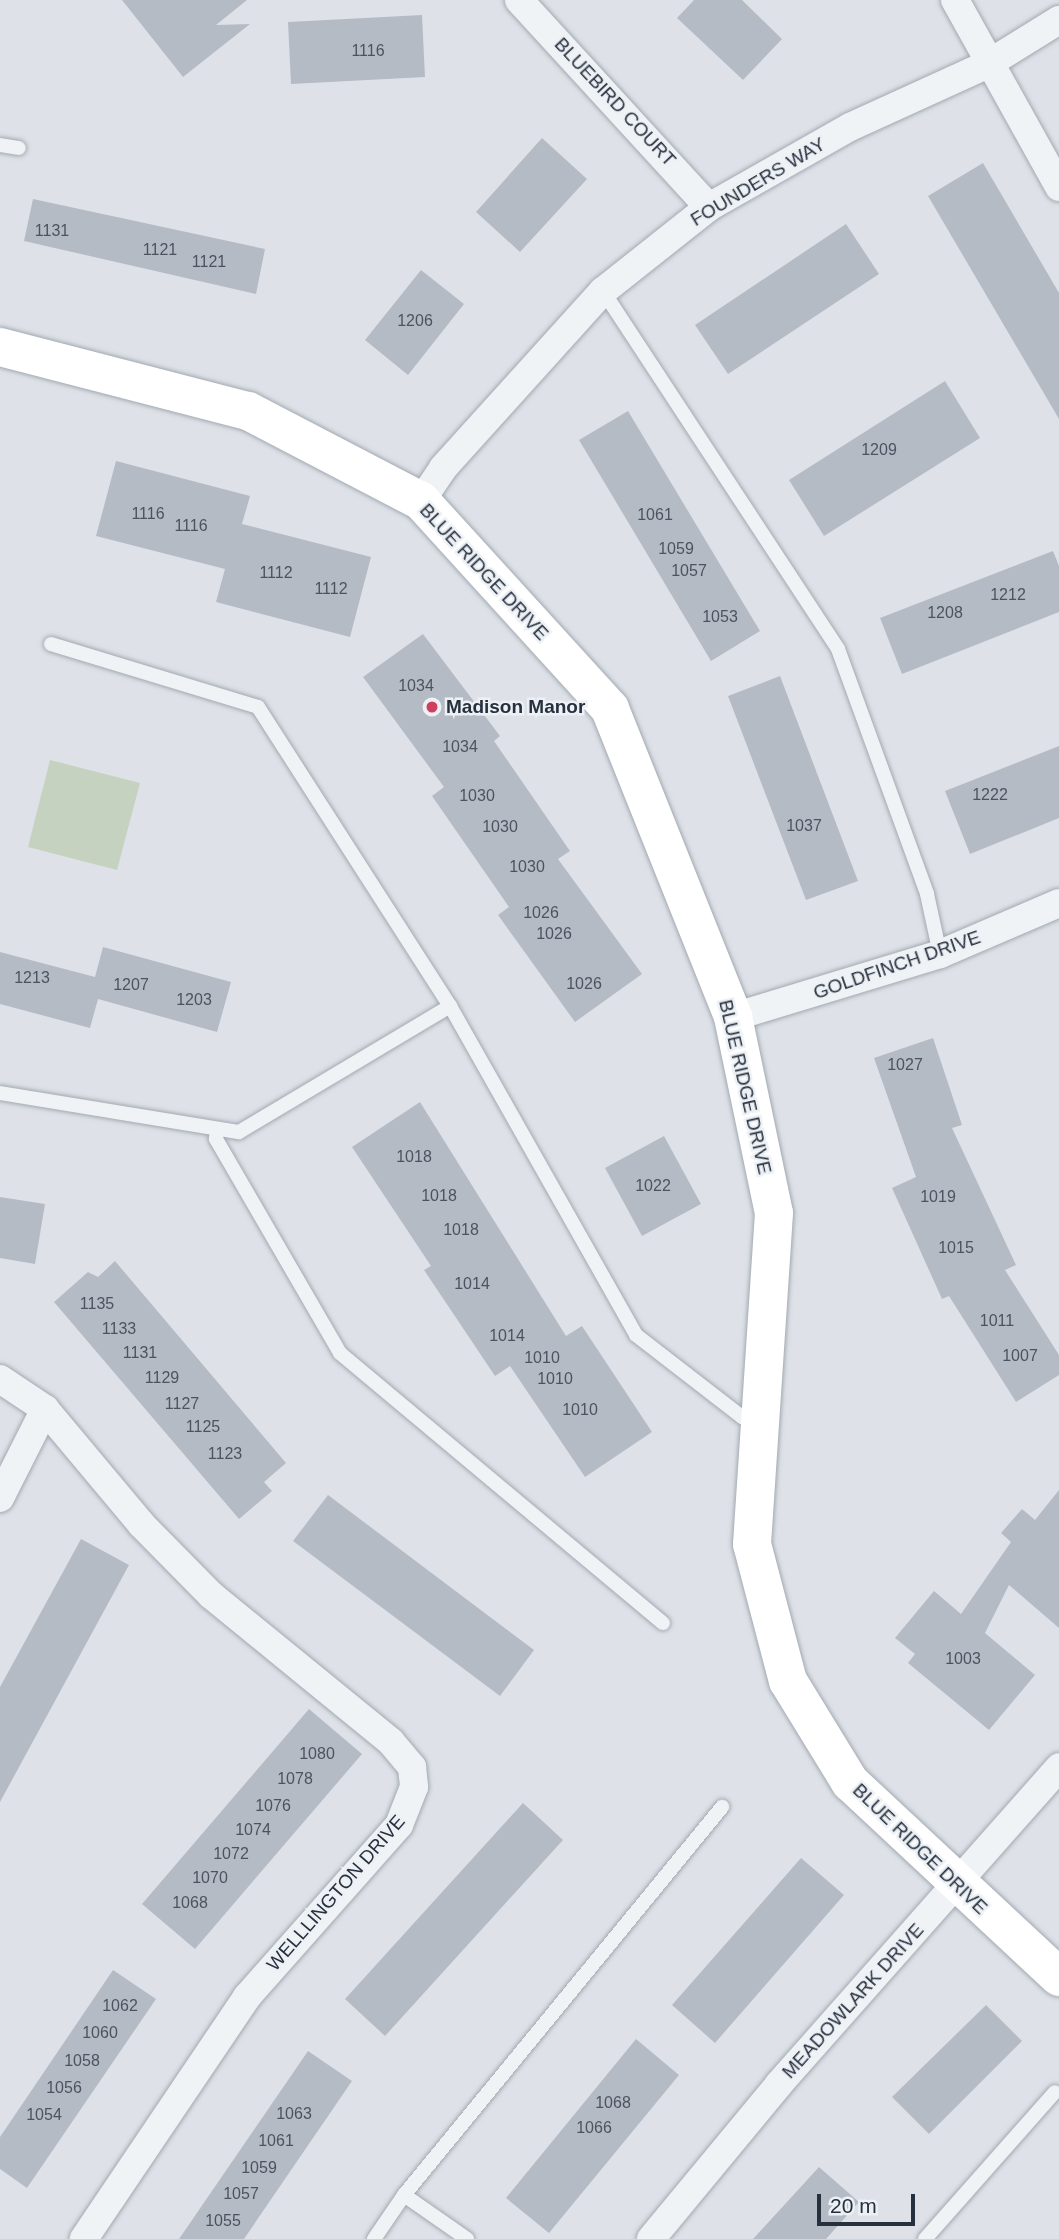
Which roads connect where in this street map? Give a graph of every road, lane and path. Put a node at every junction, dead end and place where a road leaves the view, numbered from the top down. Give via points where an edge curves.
1 (519, 0) edge
2 (955, 0) edge
3 (1059, 20) edge
4 (988, 64) junction
5 (0, 145) edge
6 (19, 148) dead end
7 (1055, 170) edge
8 (709, 207) junction
9 (603, 291) junction
10 (0, 348) edge
11 (421, 501) junction
12 (51, 644) dead end
13 (1059, 903) edge
14 (940, 954) junction
15 (450, 1006) junction
16 (733, 1017) junction
17 (0, 1093) edge
18 (217, 1129) junction
19 (0, 1379) edge
20 (46, 1409) junction
21 (757, 1423) junction
22 (0, 1498) edge
23 (663, 1623) dead end
24 (1059, 1767) edge
25 (722, 1807) dead end
26 (955, 1885) junction
27 (1059, 1978) edge
28 (1055, 2092) dead end
29 (404, 2195) junction
30 (84, 2239) edge
31 (374, 2239) edge
32 (467, 2239) edge
33 (651, 2239) edge
34 (925, 2239) edge

1 - 8 street, BLUEBIRD COURT
2 - 4 street
3 - 4 street, FOUNDERS WAY
4 - 7 street
4 - 8 street, FOUNDERS WAY via 850,127
5 - 6 lane
8 - 9 street, FOUNDERS WAY
9 - 11 street, FOUNDERS WAY via 443,468
9 - 14 lane via 838,649 927,894
10 - 11 street, BLUE RIDGE DRIVE via 248,411
11 - 16 street, BLUE RIDGE DRIVE via 610,709
12 - 15 lane via 258,707
13 - 14 street, GOLDFINCH DRIVE
14 - 16 street, GOLDFINCH DRIVE
15 - 18 lane via 239,1132
15 - 21 lane via 636,1335 742,1417
16 - 21 street, BLUE RIDGE DRIVE via 774,1213
17 - 18 lane
18 - 23 lane via 216,1139 340,1353
19 - 20 street, WELLLINGTON DRIVE
20 - 22 street
20 - 30 street, WELLLINGTON DRIVE via 142,1525 211,1595 391,1742 412,1767 414,1787 399,1825 247,1997
21 - 26 street, BLUE RIDGE DRIVE via 752,1544 788,1681 850,1782
24 - 26 street, MEADOWLARK DRIVE
25 - 29 lane
26 - 27 street, BLUE RIDGE DRIVE
26 - 33 street, MEADOWLARK DRIVE
28 - 34 lane
29 - 31 lane
29 - 32 lane

